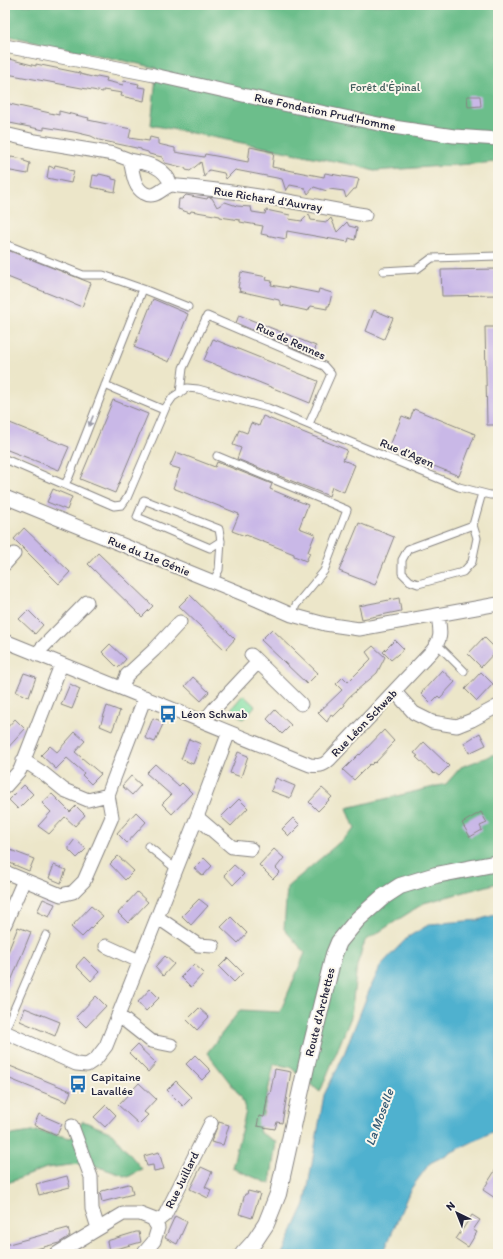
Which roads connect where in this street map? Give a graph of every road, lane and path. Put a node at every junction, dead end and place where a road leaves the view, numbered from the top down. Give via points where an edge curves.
1 (5, 46) edge
2 (5, 134) edge
3 (498, 138) edge
4 (130, 160) junction
5 (171, 185) junction
6 (365, 215) dead end
7 (5, 244) edge
8 (498, 256) edge
9 (383, 271) dead end
10 (143, 289) junction
11 (188, 307) dead end
12 (105, 385) junction
13 (180, 392) junction
14 (164, 410) junction
15 (309, 424) junction
16 (218, 456) dead end
17 (5, 459) edge
18 (65, 484) junction
19 (482, 493) junction
20 (498, 495) edge
21 (5, 497) edge
22 (473, 525) junction
23 (221, 541) junction
24 (14, 554) dead end
25 (5, 564) edge
26 (213, 582) junction
27 (87, 602) dead end
28 (498, 604) edge
29 (292, 615) junction
30 (438, 615) junction
31 (180, 622) dead end
32 (5, 641) edge
33 (437, 645) junction
34 (38, 655) junction
35 (62, 664) junction
36 (464, 671) dead end
37 (122, 688) junction
38 (395, 692) junction
39 (145, 697) junction
40 (301, 704) dead end
41 (498, 706) edge
42 (204, 721) junction
43 (229, 732) junction
44 (23, 760) junction
45 (5, 787) edge
46 (108, 795) junction
47 (197, 817) junction
48 (148, 846) dead end
49 (251, 849) dead end
50 (498, 863) edge
51 (176, 869) junction
52 (5, 872) edge
53 (24, 880) junction
54 (157, 917) junction
55 (5, 924) edge
56 (46, 935) dead end
57 (106, 946) dead end
58 (213, 946) dead end
59 (139, 960) junction
60 (118, 1015) junction
61 (5, 1031) edge
62 (171, 1045) dead end
63 (211, 1123) dead end
64 (72, 1126) dead end
65 (155, 1223) junction
66 (98, 1228) junction
67 (56, 1254) edge
68 (143, 1254) edge
69 (243, 1254) edge

1 - 3 street, Rue Fondation Prud'Homme via 154,75 393,127 454,136
2 - 4 street via 114,154
4 - 5 street via 154,166 168,178
4 - 5 street via 136,186 144,194 158,194
5 - 6 street, Rue Richard d'Auvray via 253,194
7 - 10 lane via 83,275 103,275
8 - 9 lane via 432,258 417,269
10 - 11 lane
10 - 12 lane
12 - 14 lane
12 -> 18 lane
13 - 14 lane
13 - 15 lane via 187,388 198,389 268,408
13 - 15 lane, Rue de Rennes via 183,368 207,316 324,366 331,374
14 - 18 lane via 122,505 114,506
15 - 19 lane, Rue d'Agen via 459,487
16 - 29 lane via 347,510 324,571 296,605
17 - 18 lane
19 - 20 lane, Rue d'Agen
19 - 22 lane
21 - 26 street, Rue du 11e Génie
22 - 22 lane via 408,549 402,560 402,573 410,581 418,584 463,572 472,562 477,538
23 - 23 lane via 219,529 144,500 137,516 210,548
23 - 26 lane via 218,570
24 - 25 street
26 - 29 street, Rue du 11e Génie
27 - 34 street via 43,646
28 - 30 street, Rue du 11e Génie
29 - 30 street, Rue du 11e Génie via 325,624 359,629
30 - 33 street via 440,633
31 - 37 street via 127,675
32 - 34 street, Rue Léon Schwab
33 - 36 lane
33 - 38 street, Rue Léon Schwab
34 - 35 street, Rue Léon Schwab
35 - 37 street, Rue Léon Schwab
35 - 44 street
37 - 39 street, Rue Léon Schwab
38 - 41 street via 414,713 432,722 457,726
38 - 43 street, Rue Léon Schwab via 326,763 318,766
39 - 42 street, Rue Léon Schwab
39 - 46 street
40 - 42 street via 255,658
42 - 43 street, Rue Léon Schwab
43 - 47 street
44 - 45 street via 20,770
44 - 46 street via 64,790 88,800
46 - 53 street via 112,817 84,881 73,892 61,895
47 - 49 street via 232,847
47 - 51 street
48 - 51 lane
50 - 69 street, Route d'Archettes via 436,875 400,886 358,919 339,942 311,1048 278,1194 266,1224
51 - 54 street
52 - 53 street
53 - 55 street
54 - 58 street via 198,945
54 - 59 street
56 - 61 lane
57 - 59 street
59 - 60 street
60 - 61 street via 106,1046 96,1059 86,1065 76,1064
60 - 62 street via 151,1041
63 - 65 street, Rue Juillard via 165,1215
64 - 66 street via 91,1177 92,1209
65 - 66 street via 153,1219 140,1214 123,1214
65 - 68 street via 158,1228 154,1241
66 - 67 street

